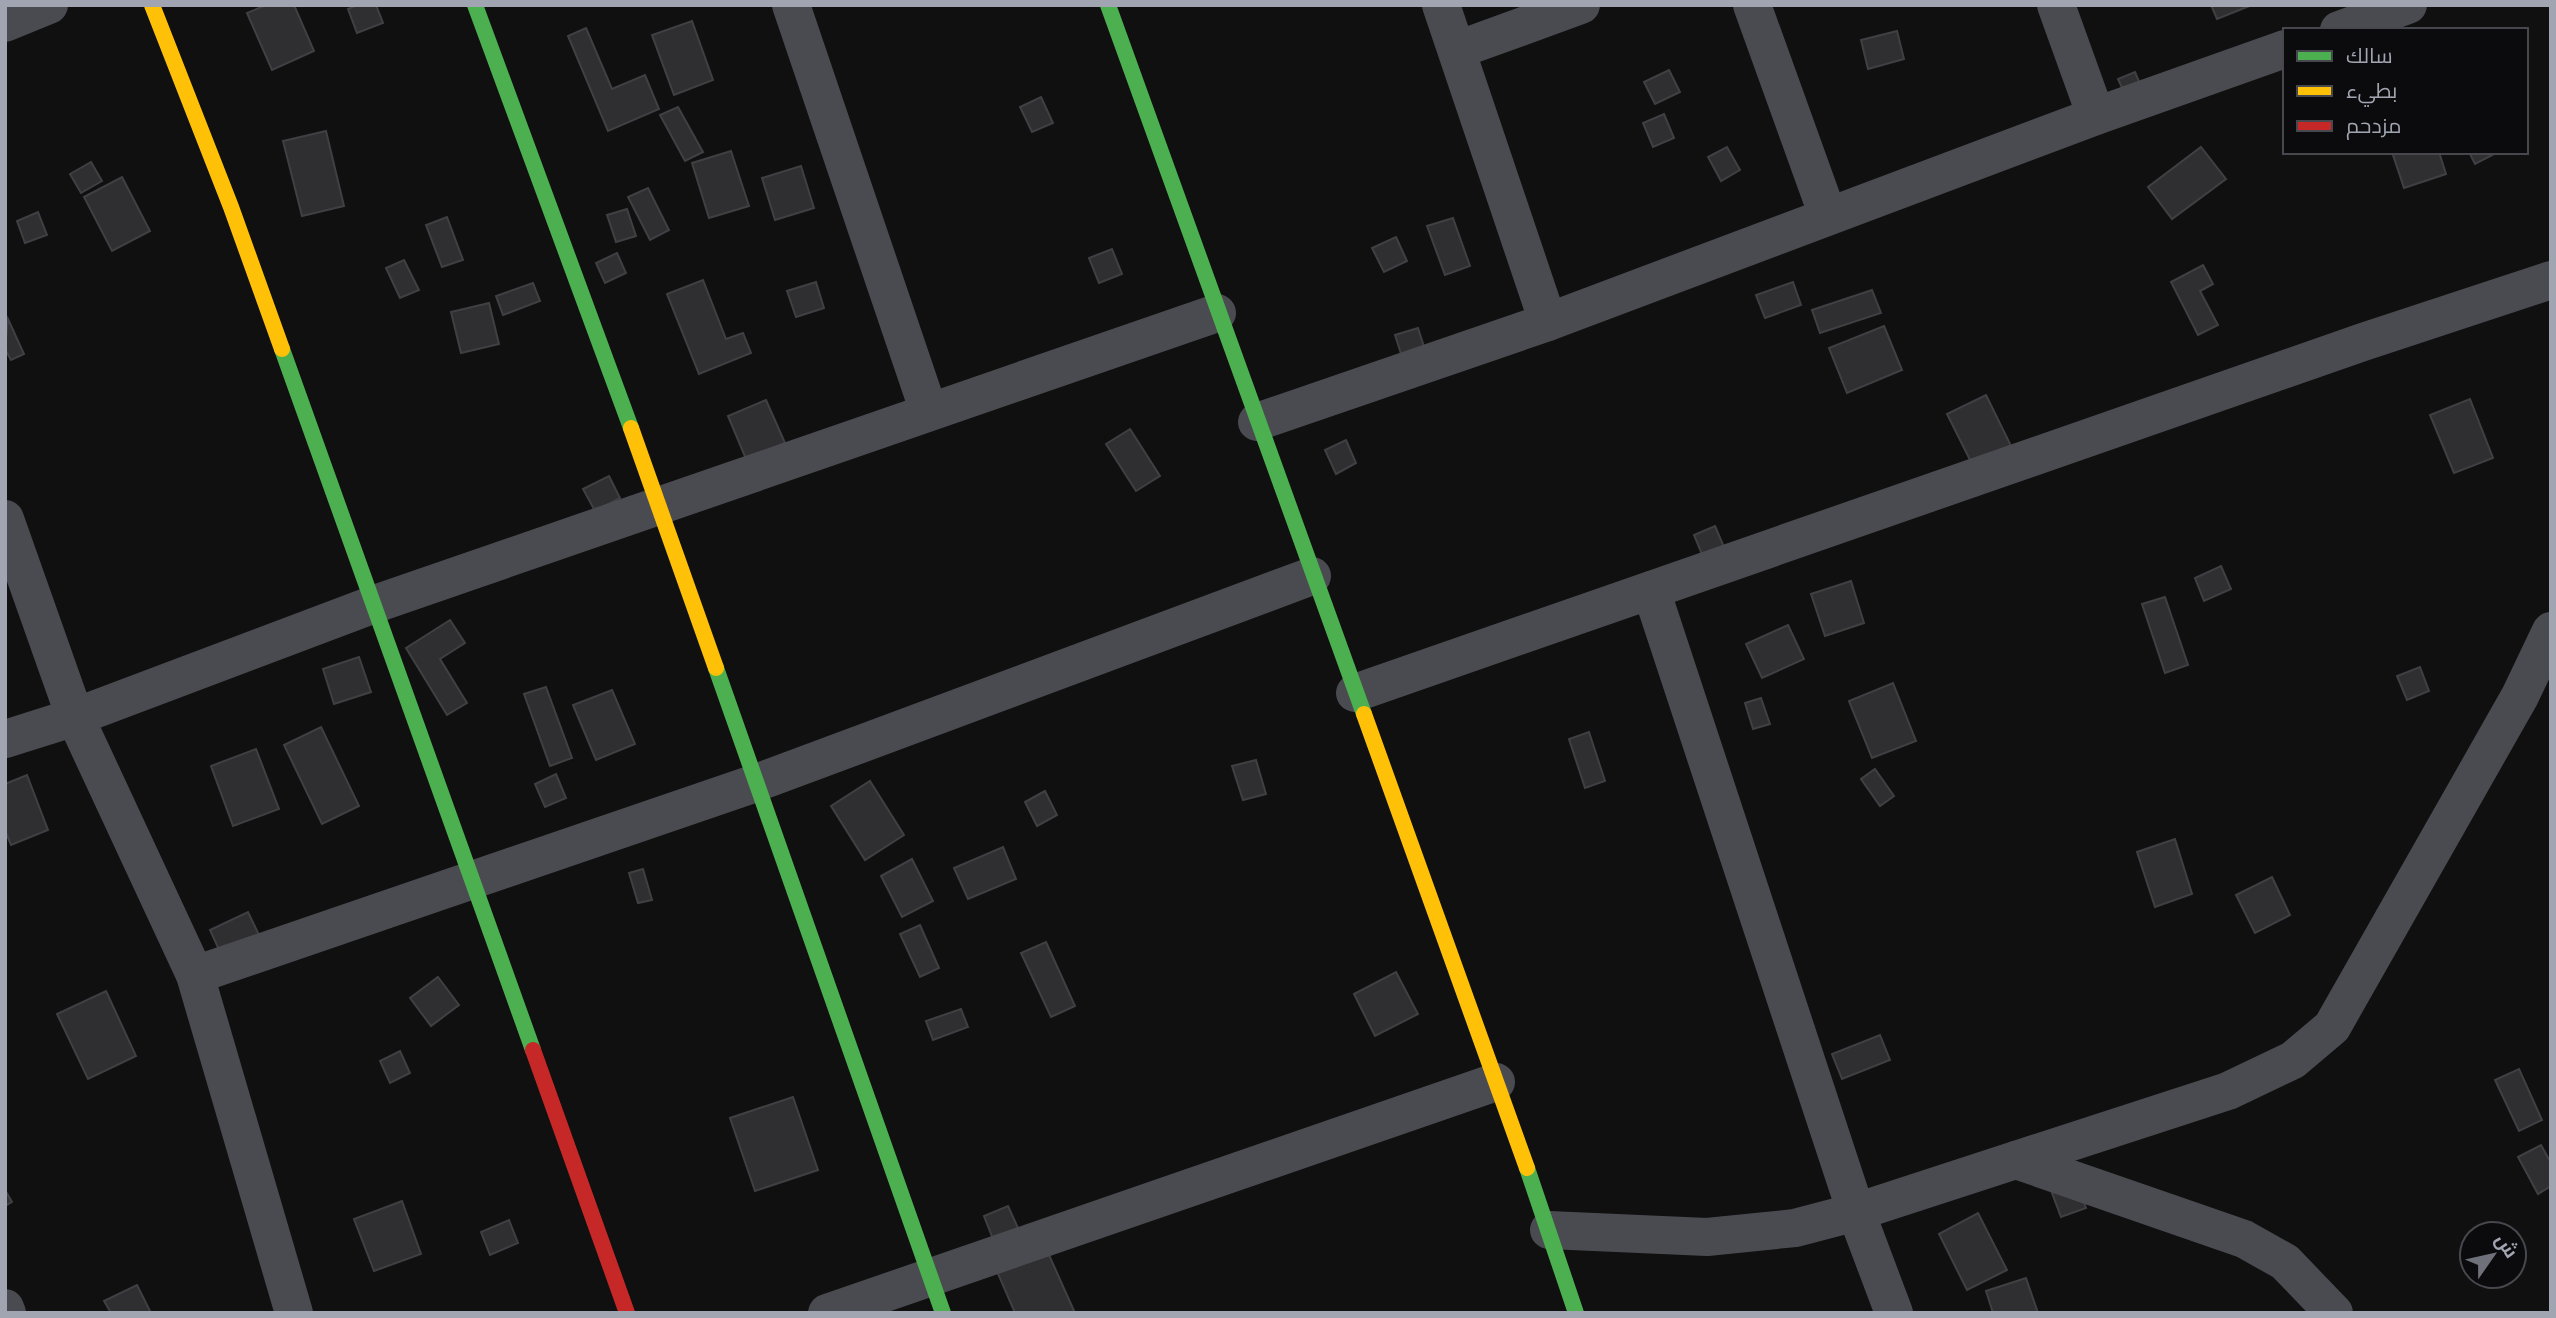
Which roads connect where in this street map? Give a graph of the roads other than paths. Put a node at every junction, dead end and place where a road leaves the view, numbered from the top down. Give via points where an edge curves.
1 (49, 5) edge
2 (152, 5) edge
3 (475, 5) edge
4 (791, 5) edge
5 (1108, 5) edge
6 (1441, 5) edge
7 (1581, 5) edge
8 (1752, 5) edge
9 (2056, 5) edge
10 (2408, 5) edge
11 (5, 23) edge
12 (2345, 28) edge
13 (1457, 50) junction
14 (2283, 50) edge
15 (2096, 116) junction
16 (1828, 216) junction
17 (2551, 280) edge
18 (1217, 313) junction
19 (1548, 322) junction
20 (929, 412) junction
21 (1257, 422) junction
22 (659, 506) junction
23 (5, 519) edge
24 (1312, 576) junction
25 (1651, 590) junction
26 (372, 605) junction
27 (2551, 631) edge
28 (1356, 693) junction
29 (75, 718) junction
30 (5, 739) edge
31 (756, 783) junction
32 (472, 880) junction
33 (195, 975) junction
34 (1496, 1082) junction
35 (2016, 1160) junction
36 (1856, 1212) junction
37 (1549, 1230) junction
38 (930, 1277) junction
39 (294, 1313) edge
40 (628, 1313) edge
41 (827, 1313) edge
42 (943, 1313) edge
43 (1576, 1313) edge
44 (1894, 1313) edge
45 (2334, 1313) edge

1 - 11 street
2 - 26 street via 231,207
3 - 22 street
4 - 20 street
5 - 18 street
6 - 13 street
7 - 13 street
8 - 16 street
9 - 15 street
10 - 12 street
13 - 19 street
14 - 15 street
15 - 16 street
16 - 19 street
17 - 25 street
18 - 20 street
18 - 21 street
19 - 21 street
20 - 22 street
21 - 24 street
22 - 26 street
22 - 31 street
23 - 29 street
24 - 28 street
24 - 31 street
25 - 28 street
25 - 36 street
26 - 29 street
26 - 32 street
27 - 35 street via 2332,1027 2293,1060 2228,1091
28 - 34 street
29 - 30 street
29 - 33 street
31 - 32 street
31 - 38 street
32 - 33 street
32 - 40 street
33 - 39 street
34 - 37 street
34 - 38 street
35 - 36 street
35 - 45 street via 2244,1239 2284,1262
36 - 37 street via 1795,1228 1707,1237
36 - 44 street
37 - 43 street
38 - 41 street
38 - 42 street

